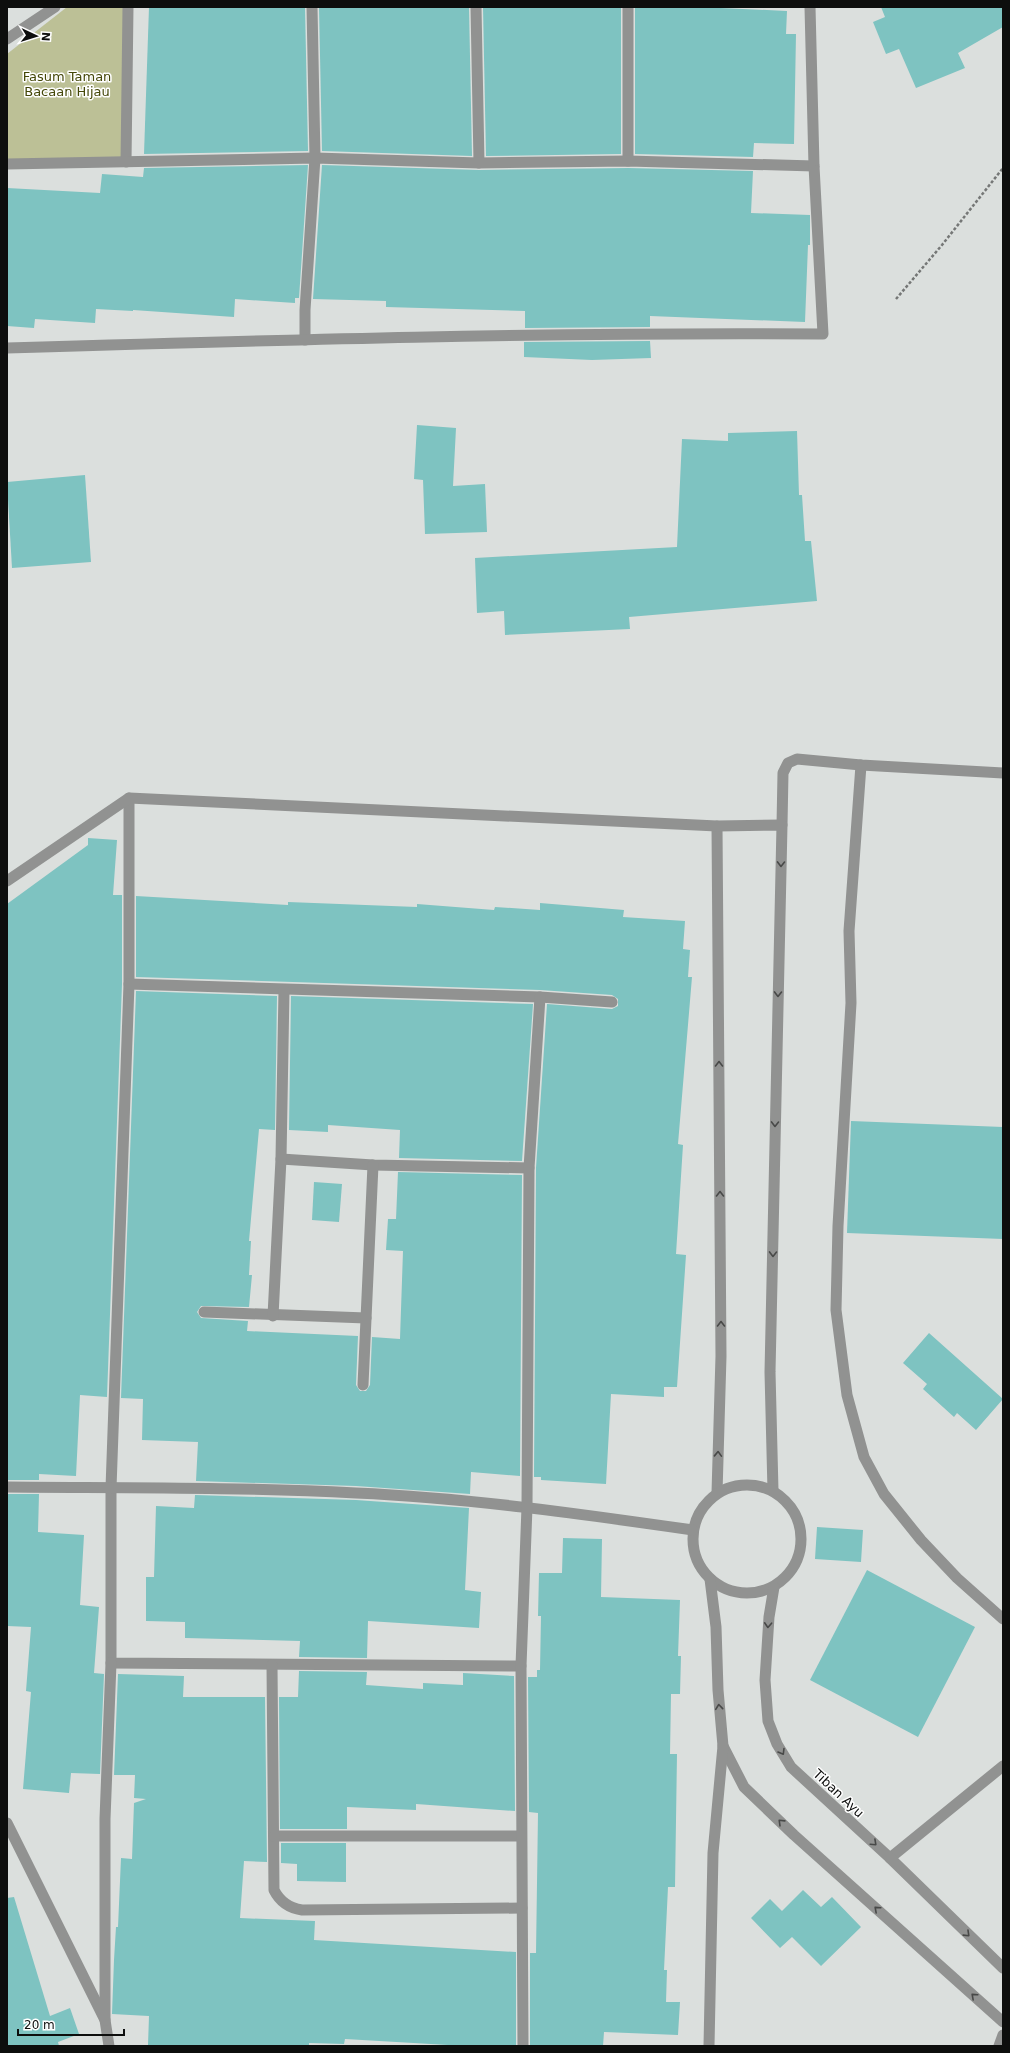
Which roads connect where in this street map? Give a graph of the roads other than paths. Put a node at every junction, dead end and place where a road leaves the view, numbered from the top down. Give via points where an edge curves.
1 (56, 7) edge
2 (128, 7) edge
3 (312, 7) edge
4 (476, 7) edge
5 (628, 7) edge
6 (810, 7) edge
7 (7, 39) edge
8 (315, 158) junction
9 (628, 161) junction
10 (126, 162) junction
11 (479, 163) junction
12 (7, 164) edge
13 (814, 166) junction
14 (305, 340) junction
15 (7, 348) edge
16 (861, 765) junction
17 (1003, 773) edge
18 (129, 798) junction
19 (782, 825) junction
20 (717, 826) junction
21 (7, 881) edge
22 (129, 984) junction
23 (284, 990) junction
24 (540, 997) junction
25 (612, 1002) dead end
26 (281, 1159) junction
27 (373, 1165) junction
28 (529, 1168) junction
29 (204, 1312) dead end
30 (273, 1316) junction
31 (366, 1318) junction
32 (363, 1385) dead end
33 (7, 1488) edge
34 (111, 1488) junction
35 (773, 1491) junction
36 (717, 1493) junction
37 (528, 1507) junction
38 (693, 1530) junction
39 (710, 1579) junction
40 (774, 1587) junction
41 (1003, 1619) edge
42 (111, 1663) junction
43 (272, 1664) junction
44 (521, 1666) junction
45 (723, 1746) junction
46 (1003, 1766) edge
47 (7, 1823) edge
48 (274, 1836) junction
49 (521, 1836) junction
50 (890, 1858) junction
51 (522, 1908) junction
52 (1003, 1968) edge
53 (105, 2020) junction
54 (1003, 2022) edge
55 (1003, 2035) edge
56 (109, 2046) edge
57 (523, 2046) edge
58 (710, 2046) edge
59 (999, 2046) edge

1 - 7 street
2 - 10 street
3 - 8 street
4 - 11 street
5 - 9 street
6 - 13 street
8 - 10 street
8 - 11 street
8 - 14 street
9 - 11 street
9 - 13 street
10 - 12 street
13 - 14 street via 823,334 686,333
14 - 15 street
16 - 17 street
16 - 19 street via 797,759 788,763 783,773
16 - 41 street via 849,931 850,1003 836,1310 847,1395 864,1456 884,1494 956,1578
18 - 20 street
18 - 21 street
18 - 22 street
19 - 20 street
19 -> 35 street via 770,1372
36 -> 20 street via 721,1356
22 - 23 street
22 - 34 street
23 - 24 street
23 - 26 street
24 - 25 street
24 - 28 street
26 - 27 street
26 - 30 street
27 - 28 street
27 - 31 street
28 - 37 street
29 - 30 street
30 - 31 street
31 - 32 street
33 - 34 street
34 - 37 street via 357,1493
34 - 42 street
35 - 36 street via 754,1484 735,1486
35 - 40 street via 790,1505 800,1526 800,1550 791,1571
36 - 38 street via 701,1509
37 - 38 street
37 - 44 street
38 - 39 street via 695,1554 699,1565
39 - 40 street via 730,1591 752,1593
45 -> 39 street via 716,1627
40 -> 50 street, Tiban Ayu via 769,1617 765,1680 768,1720 777,1744 791,1767
42 - 43 street
42 - 53 street via 105,1819
43 - 44 street
43 - 48 street
44 - 49 street
54 -> 45 street via 744,1787
45 - 58 street via 713,1853
46 - 50 street
47 - 53 street
48 - 49 street
48 - 51 street via 274,1890 277,1898 292,1908
49 - 51 street
50 -> 52 street, Tiban Ayu
51 - 57 street
53 - 56 street
55 - 59 street

